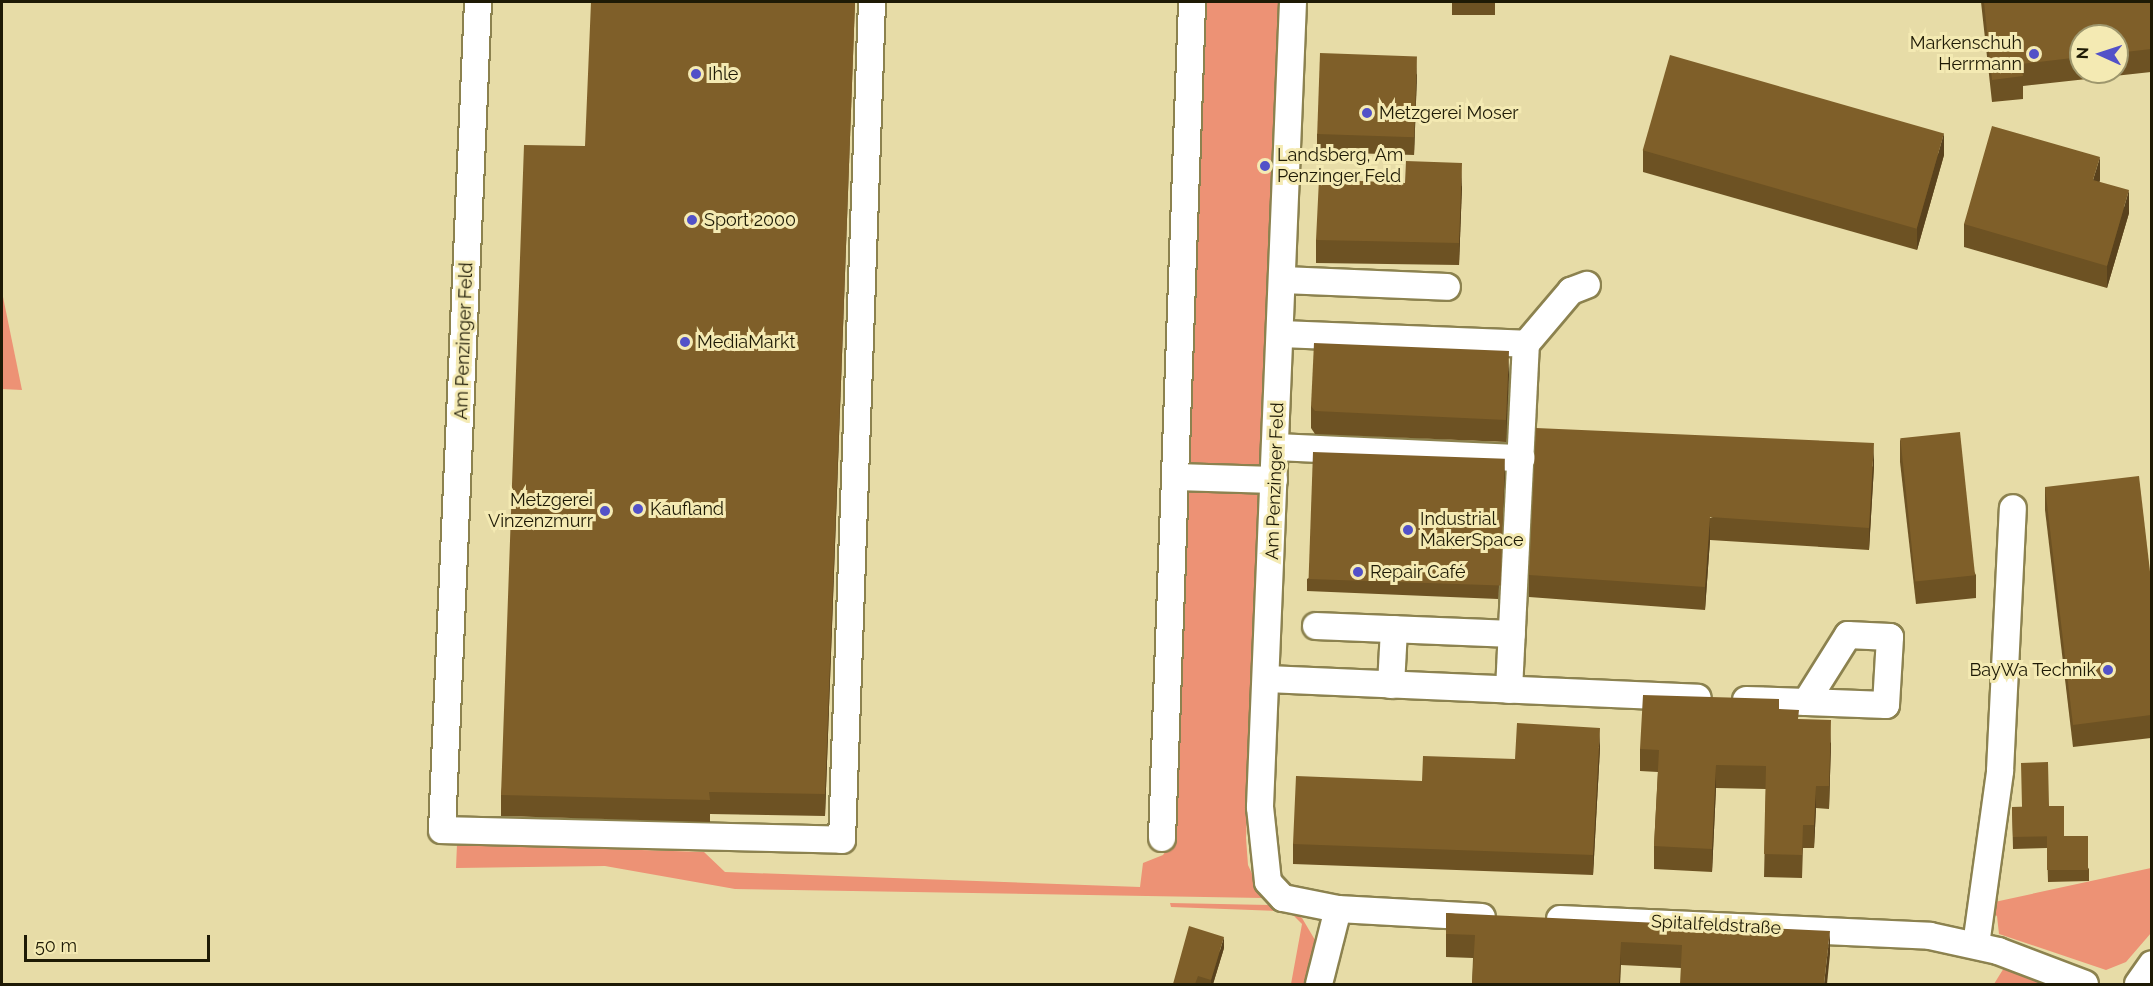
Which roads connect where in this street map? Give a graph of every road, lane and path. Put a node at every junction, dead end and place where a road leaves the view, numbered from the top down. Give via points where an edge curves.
1 (478, 2) edge
2 (872, 2) edge
3 (1192, 2) edge
4 (1293, 2) edge
5 (1282, 280) junction
6 (1587, 285) dead end
7 (1447, 287) dead end
8 (1281, 334) junction
9 (1526, 344) junction
10 (1276, 447) junction
11 (1522, 458) junction
12 (1176, 477) junction
13 (1274, 480) junction
14 (2013, 508) dead end
15 (1316, 626) dead end
16 (1394, 629) junction
17 (1512, 634) junction
18 (1267, 679) junction
19 (1392, 684) junction
20 (1509, 690) junction
21 (1806, 702) dead end
22 (1162, 838) dead end
23 (1338, 909) junction
24 (1976, 945) junction
25 (2151, 964) edge
26 (1319, 984) edge
27 (2085, 984) edge
28 (2138, 984) edge

1 - 2 street, Am Penzinger Feld via 442,830 842,840
3 - 12 street
4 - 5 street, Am Penzinger Feld
5 - 7 street
5 - 8 street, Am Penzinger Feld
6 - 9 street via 1571,291
8 - 9 street
8 - 10 street, Am Penzinger Feld
9 - 11 street
10 - 11 street
10 - 13 street, Am Penzinger Feld
11 - 17 street
12 - 13 street
12 - 22 street
13 - 18 street, Am Penzinger Feld
14 - 24 street via 2000,771
15 - 16 street
16 - 17 street
16 - 19 street
17 - 20 street
18 - 19 street
18 - 23 street, Am Penzinger Feld via 1260,807 1268,882 1283,898
19 - 20 street
20 - 21 street
23 - 24 street, Spitalfeldstraße via 1930,936
23 - 26 street
24 - 27 street, Spitalfeldstraße
25 - 28 street

